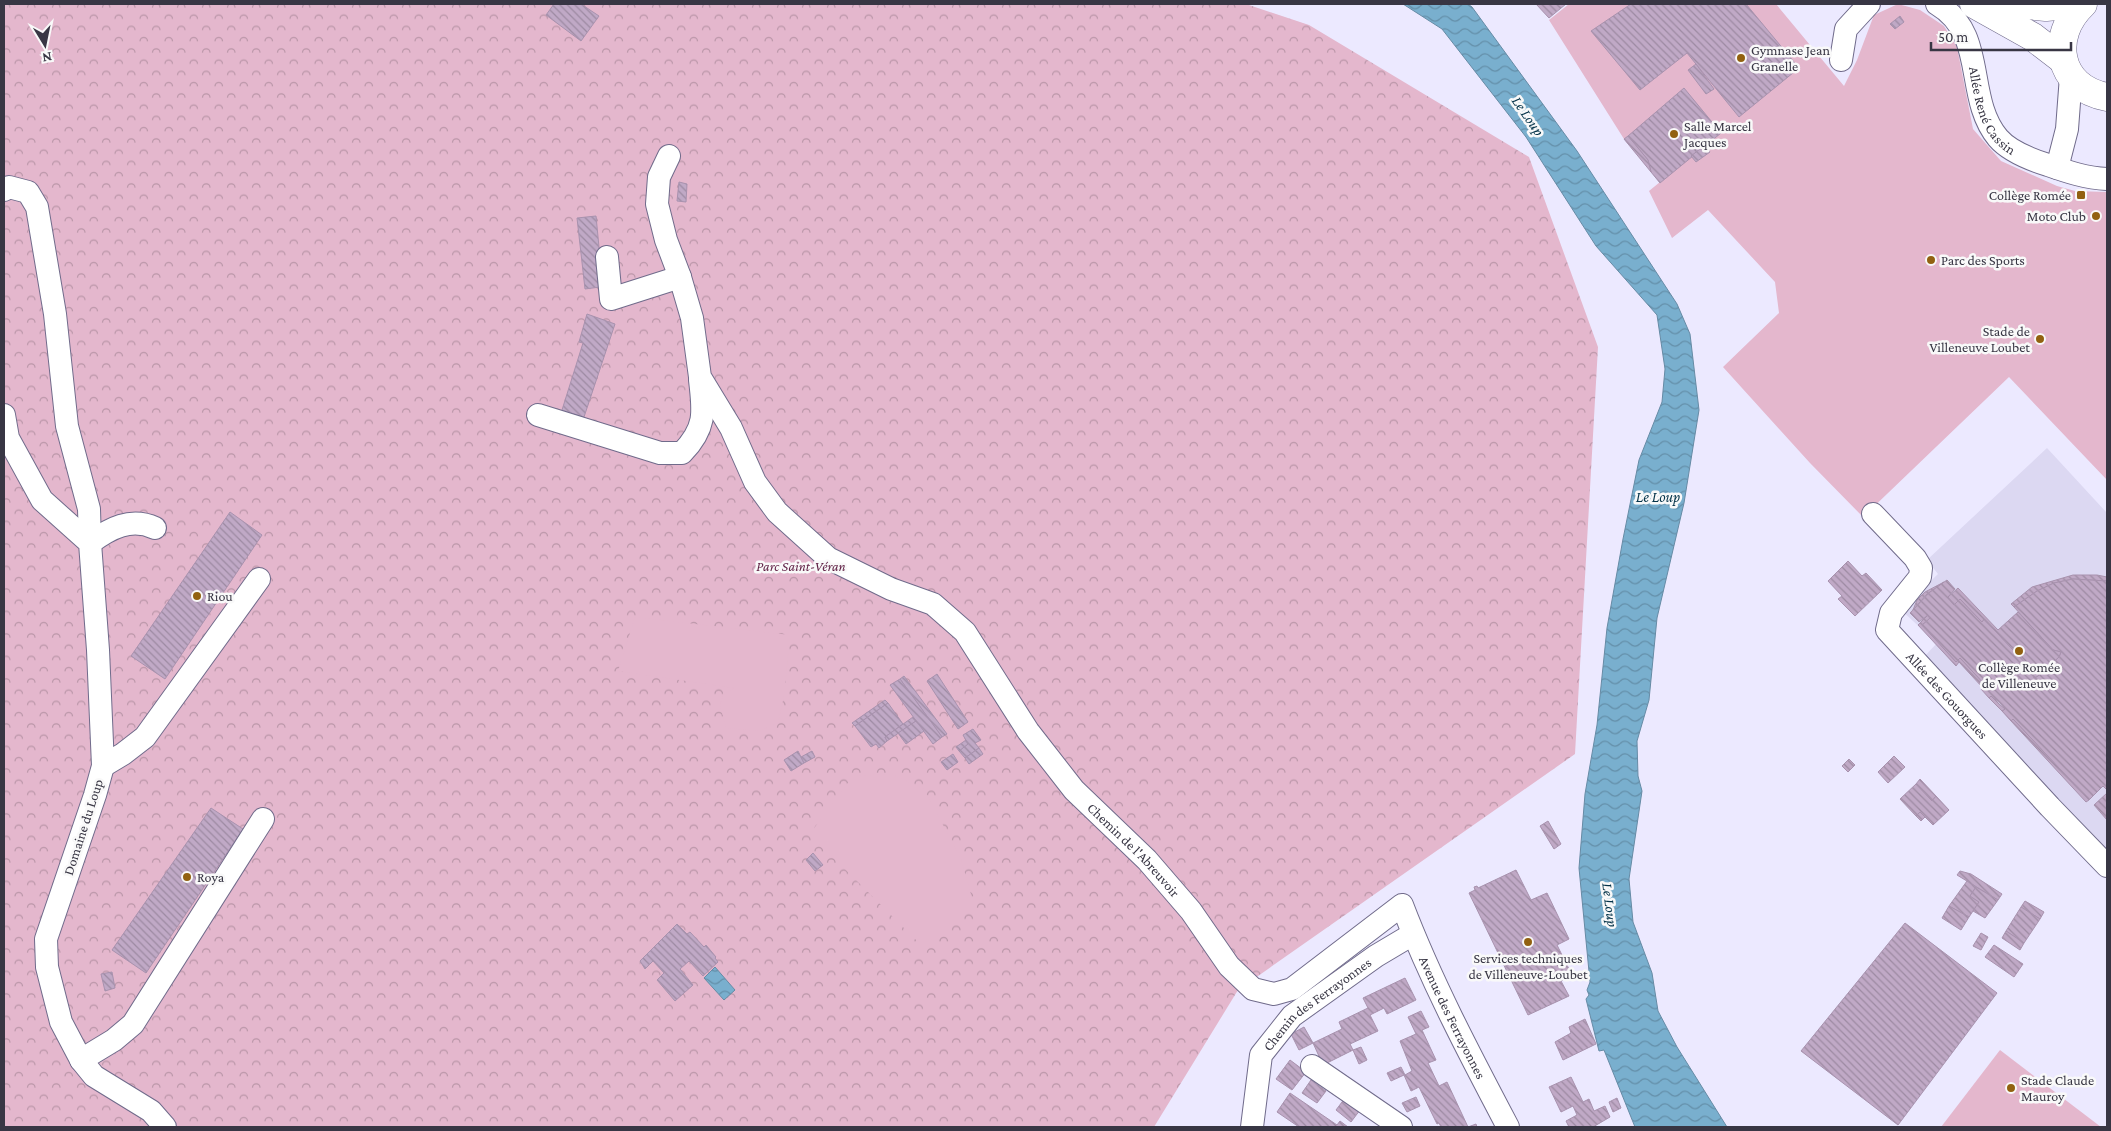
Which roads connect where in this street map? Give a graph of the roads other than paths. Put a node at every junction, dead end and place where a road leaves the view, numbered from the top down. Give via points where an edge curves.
1 (1868, 4) edge
2 (1937, 4) edge
3 (1974, 4) edge
4 (2018, 4) edge
5 (2077, 4) edge
6 (2083, 4) edge
7 (1841, 60) dead end
8 (2067, 68) junction
9 (2102, 96) edge
10 (2067, 129) junction
11 (669, 156) dead end
12 (2057, 168) junction
13 (2107, 179) edge
14 (4, 190) edge
15 (607, 257) dead end
16 (680, 277) junction
17 (700, 377) junction
18 (538, 415) dead end
19 (4, 416) edge
20 (1873, 514) dead end
21 (155, 528) dead end
22 (90, 543) junction
23 (259, 579) dead end
24 (102, 766) junction
25 (263, 819) dead end
26 (2107, 866) edge
27 (1402, 905) joint
28 (1413, 934) junction
29 (81, 1060) junction
30 (1312, 1066) dead end
31 (165, 1127) edge
32 (1252, 1127) edge
33 (1401, 1127) edge
34 (1508, 1127) edge

1 - 7 street via 1846,30
2 - 12 street, Allée René Cassin via 1948,11 1966,34 1981,102 1999,139 2028,159
3 - 8 main road via 2032,37
4 - 5 main road via 2046,7
6 - 8 main road via 2072,14 2064,29 2061,44
8 - 9 main road via 2083,88
8 - 10 street
9 - 10 street
10 - 12 street
11 - 16 street via 659,177 657,204
12 - 13 street, Allée René Cassin via 2088,178
14 - 22 street, Domaine du Loup via 9,187 28,192 37,207 55,314 67,426 89,509
15 - 16 street via 611,299
16 - 17 street via 692,318
17 - 18 street via 704,411 696,438 682,453 660,453
17 - 27 street, Chemin de l'Abreuvoir via 731,428 755,482 777,512 828,558 891,590 933,604 965,632 1028,731 1068,782 1147,860 1191,911 1229,966 1253,989 1274,994 1292,989
19 - 22 street via 8,438 42,500
20 - 26 street, Allée des Gouorgues via 1921,568 1920,577 1891,613 1887,630
21 - 22 street via 143,522 121,525 107,530
22 - 24 street, Domaine du Loup
23 - 24 street via 145,737
24 - 29 street, Domaine du Loup via 46,940 53,997 61,1022
25 - 29 street via 133,1024
27 - 28 street, Avenue des Ferrayonnes
28 - 32 street, Chemin des Ferrayonnes via 1376,956 1292,1016 1261,1055
28 - 34 street, Avenue des Ferrayonnes
29 - 31 street, Domaine du Loup via 94,1076 151,1112
30 - 33 street

